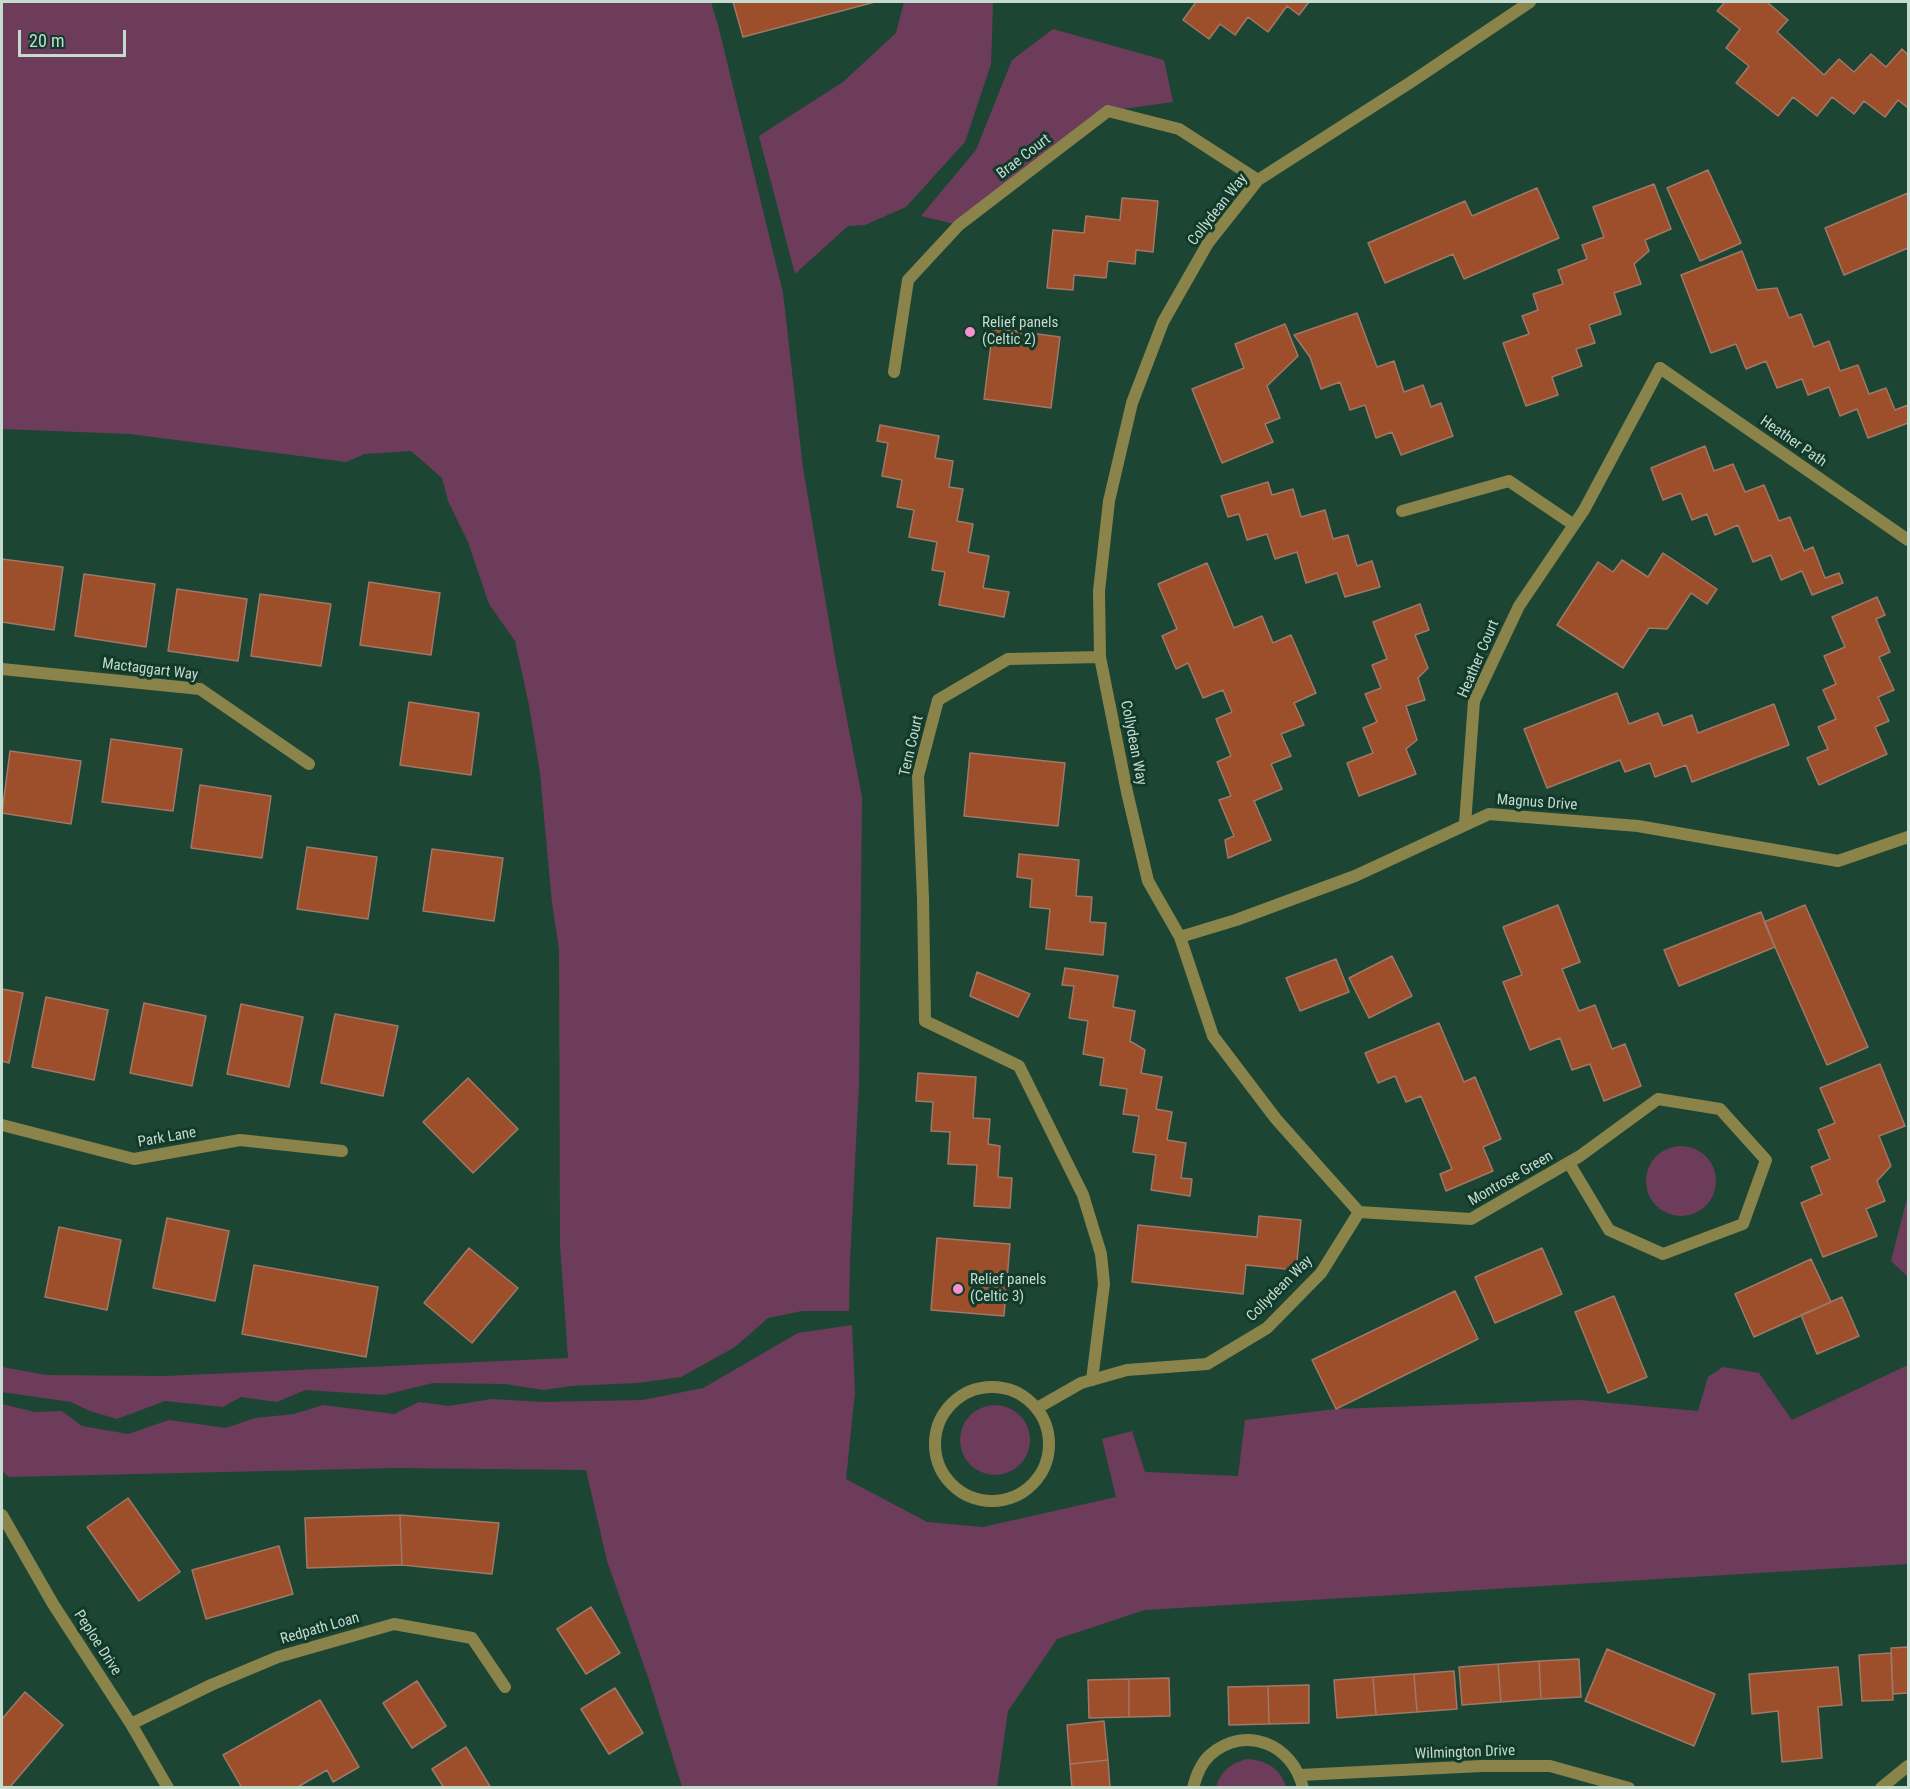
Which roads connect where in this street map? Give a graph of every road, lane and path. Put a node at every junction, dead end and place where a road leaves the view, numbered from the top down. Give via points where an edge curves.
1 (1530, 2) edge
2 (1258, 180) junction
3 (1660, 368) joint
4 (894, 372) dead end
5 (1402, 511) dead end
6 (1574, 525) junction
7 (1908, 540) edge
8 (1100, 657) junction
9 (2, 669) edge
10 (309, 764) dead end
11 (1465, 824) junction
12 (1908, 837) edge
13 (1180, 937) junction
14 (2, 1125) edge
15 (342, 1151) dead end
16 (1569, 1163) junction
17 (1359, 1212) junction
18 (1092, 1380) junction
19 (1039, 1407) junction
20 (2, 1515) edge
21 (505, 1687) dead end
22 (131, 1724) junction
23 (1908, 1766) edge
24 (1300, 1775) junction
25 (168, 1788) edge
26 (1193, 1788) edge
27 (1303, 1788) edge
28 (1629, 1788) edge
29 (1881, 1788) edge

1 - 2 street, Collydean Way
2 - 4 street, Brae Court via 1179,129 1108,111 959,225 908,280
2 - 8 street, Collydean Way via 1208,243 1163,322 1132,403 1109,501 1099,591
3 - 6 street, Heather Court
3 - 7 street, Heather Path
5 - 6 street via 1509,481
6 - 11 street, Heather Court via 1519,606 1474,700
8 - 13 street, Collydean Way via 1148,881
8 - 18 street, Tern Court via 1008,659 938,700 918,776 925,1021 1019,1066 1083,1195 1101,1254 1104,1284
9 - 10 street, Mactaggart Way via 200,689
11 - 12 street, Magnus Drive via 1489,814 1638,826 1838,861
11 - 13 street, Magnus Drive via 1354,876
13 - 17 street, Collydean Way via 1213,1035 1276,1119
14 - 15 street, Park Lane via 134,1159 240,1140
16 - 16 street, Montrose Green via 1658,1099 1720,1109 1767,1160 1743,1224 1663,1254 1609,1230
16 - 17 street, Montrose Green via 1471,1219
17 - 18 street, Collydean Way via 1321,1273 1267,1328 1207,1364 1126,1370
18 - 19 street, Collydean Way
19 - 19 street via 1051,1436 1041,1478 1014,1498 979,1502 946,1480 934,1454 939,1417 949,1403 991,1384 1021,1392
20 - 22 street, Peploe Drive via 53,1604
21 - 22 street, Redpath Loan via 472,1638 394,1624 278,1657
22 - 25 street, Peploe Drive
23 - 29 street
24 - 26 street via 1290,1759 1276,1748 1259,1741 1241,1740 1209,1756 1198,1771
24 - 27 street
24 - 28 street, Wilmington Drive via 1550,1766

